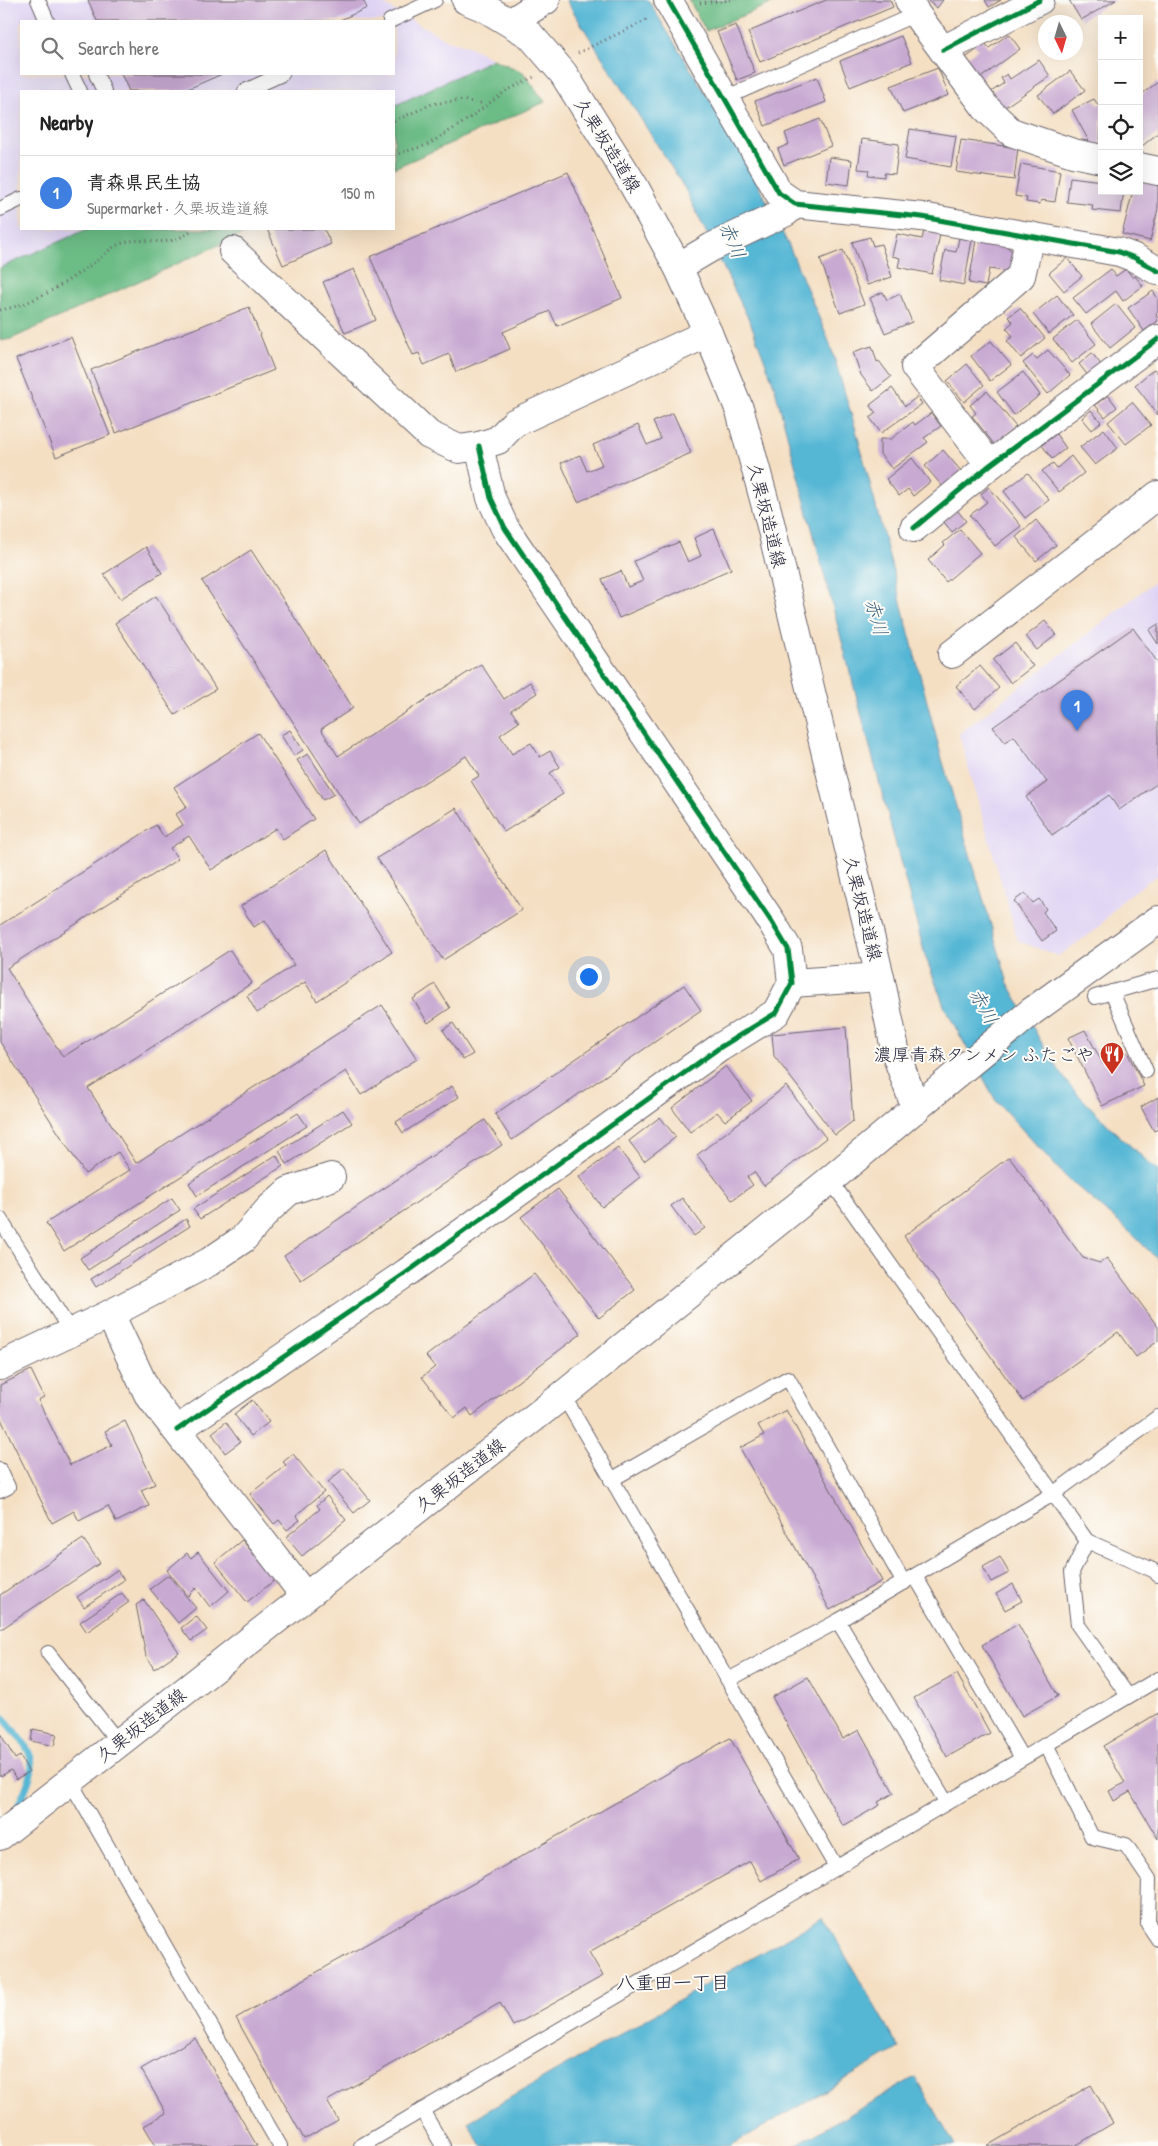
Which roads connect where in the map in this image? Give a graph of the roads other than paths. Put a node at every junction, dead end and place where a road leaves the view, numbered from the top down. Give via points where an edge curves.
1 (38, 0) edge
2 (434, 0) edge
3 (466, 0) edge
4 (546, 0) edge
5 (1040, 0) edge
6 (913, 7) edge
7 (662, 8) edge
8 (48, 20) edge
9 (392, 20) edge
10 (511, 22) junction
11 (943, 50) junction
12 (72, 75) edge
13 (96, 75) edge
14 (280, 75) edge
15 (80, 90) edge
16 (104, 90) edge
17 (248, 90) edge
18 (726, 98) junction
19 (1098, 158) edge
20 (1143, 168) edge
21 (1158, 171) edge
22 (20, 199) edge
23 (790, 208) junction
24 (0, 209) edge
25 (1030, 236) junction
26 (234, 251) dead end
27 (678, 266) junction
28 (1158, 271) edge
29 (708, 333) junction
30 (1158, 339) edge
31 (479, 446) junction
32 (990, 465) junction
33 (1158, 494) edge
34 (914, 528) dead end
35 (952, 654) dead end
36 (1158, 920) edge
37 (880, 977) junction
38 (1158, 979) edge
39 (792, 983) junction
40 (1112, 992) junction
41 (1095, 997) dead end
42 (1146, 1071) dead end
43 (916, 1109) junction
44 (331, 1177) dead end
45 (830, 1180) junction
46 (0, 1219) edge
47 (110, 1314) junction
48 (72, 1332) junction
49 (0, 1366) edge
50 (563, 1395) junction
51 (1158, 1417) edge
52 (177, 1430) junction
53 (0, 1470) edge
54 (612, 1480) junction
55 (0, 1491) edge
56 (1053, 1494) junction
57 (1087, 1541) junction
58 (1158, 1575) edge
59 (910, 1579) junction
60 (305, 1596) junction
61 (838, 1621) junction
62 (48, 1653) dead end
63 (1158, 1679) edge
64 (728, 1680) junction
65 (1128, 1696) junction
66 (119, 1743) junction
67 (1046, 1744) junction
68 (1022, 1758) junction
69 (70, 1781) junction
70 (946, 1802) junction
71 (0, 1836) edge
72 (836, 1867) junction
73 (1158, 1939) edge
74 (422, 2110) junction
75 (280, 2146) edge
76 (361, 2146) edge
77 (443, 2146) edge

1 - 8 lane
2 - 9 lane
3 - 10 street, 久栗坂造道線
4 - 10 street
5 - 11 street
6 - 11 street
6 - 18 lane
7 - 18 street
10 - 27 street, 久栗坂造道線 via 530,35 562,73 634,186
11 - 19 street via 986,108 1011,132
12 - 15 lane
13 - 16 lane
14 - 17 lane
18 - 23 street
20 - 21 street
22 - 24 lane
23 - 25 street via 922,217
23 - 27 street
25 - 28 street via 1119,252
25 - 32 street via 1021,276 915,366
26 - 31 street via 429,435 459,449
27 - 29 street, 久栗坂造道線
29 - 31 street via 514,424 498,440
29 - 37 street, 久栗坂造道線 via 740,411
30 - 32 street
31 - 39 street via 490,498 505,528 771,921 788,949
32 - 34 street
33 - 35 street
36 - 43 street, 久栗坂造道線 via 1031,1012
37 - 39 street
37 - 43 street, 久栗坂造道線 via 896,1054
38 - 40 lane
39 - 52 street via 776,1013 719,1048 406,1273
40 - 41 lane
40 - 42 lane
43 - 45 street, 久栗坂造道線
44 - 47 street via 289,1191 243,1239 209,1262
45 - 50 street, 久栗坂造道線
45 - 56 lane
46 - 48 lane
47 - 48 street
47 - 52 street via 148,1394
48 - 49 street
50 - 54 lane
50 - 60 street, 久栗坂造道線
51 - 56 lane
52 - 60 street
53 - 55 lane via 8,1487
54 - 59 lane via 788,1378
54 - 64 lane
56 - 57 lane
56 - 59 lane
57 - 58 lane
57 - 65 lane via 1072,1572 1078,1625
59 - 61 lane
59 - 68 lane
60 - 66 street, 久栗坂造道線
61 - 64 lane
61 - 70 lane
62 - 66 lane
63 - 65 lane
64 - 72 lane
65 - 67 lane
66 - 69 street, 久栗坂造道線
67 - 68 lane
67 - 73 lane via 1092,1837 1126,1845 1148,1879 1148,1924
68 - 70 lane
69 - 71 street, 久栗坂造道線
69 - 75 lane
70 - 72 lane
72 - 74 lane
74 - 76 lane
74 - 77 lane

